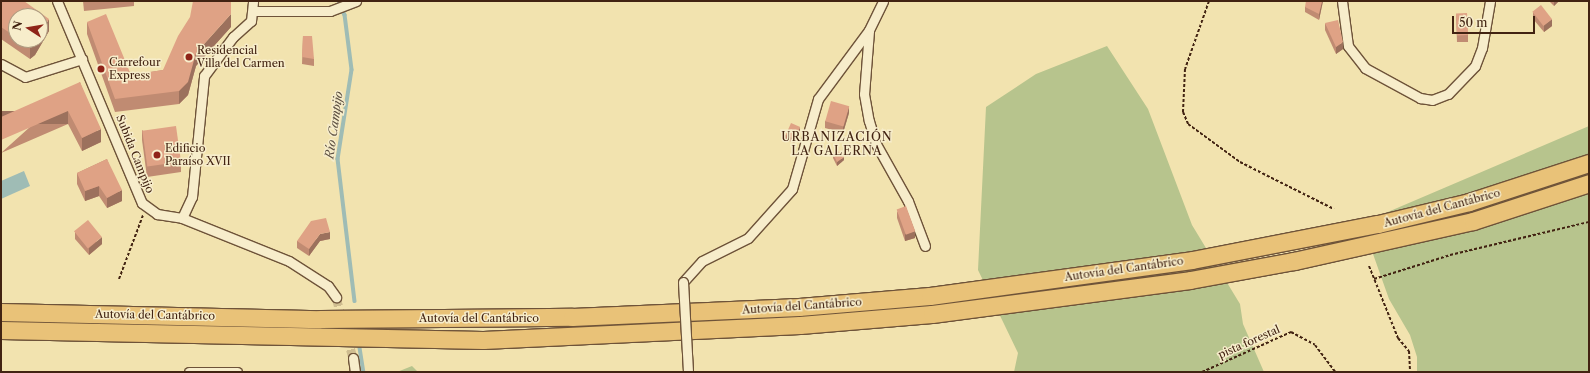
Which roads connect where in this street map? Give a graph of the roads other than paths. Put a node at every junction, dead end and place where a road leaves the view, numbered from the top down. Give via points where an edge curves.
1 (57, 1) edge
2 (253, 1) edge
3 (884, 1) edge
4 (1342, 1) edge
5 (1490, 1) edge
6 (352, 4) edge
7 (253, 11) junction
8 (869, 30) junction
9 (82, 59) junction
10 (1, 64) edge
11 (1589, 163) edge
12 (1589, 183) edge
13 (182, 218) junction
14 (925, 246) dead end
15 (336, 297) tunnel mouth
16 (1, 312) edge
17 (1, 330) edge
18 (353, 358) tunnel mouth
19 (190, 372) edge
20 (237, 372) edge
21 (354, 372) edge
22 (688, 372) edge

1 - 9 street, Subida Campijo
2 - 7 street
3 - 8 street
4 - 5 street via 1348,46 1365,68 1420,98 1432,100 1448,94 1475,66 1482,48
6 - 7 street via 330,11
7 - 13 street via 251,21 233,37 204,76 192,197
8 - 14 street via 864,94 869,122 876,144 908,201
8 - 22 street, bridge via 818,99 792,189 748,238 702,261 683,282
9 - 10 street via 25,77
9 - 13 street, Subida Campijo via 142,202 157,214
11 - 16 highway, Autovía del Cantábrico via 1469,202 1378,224 1192,260 930,296 799,308 572,318 320,319
12 - 17 highway, Autovía del Cantábrico via 1473,221 1294,261 1190,280 932,314 800,326 484,340
13 - 15 street, Subida Campijo via 289,261 328,286
18 - 21 street
19 - 20 street

